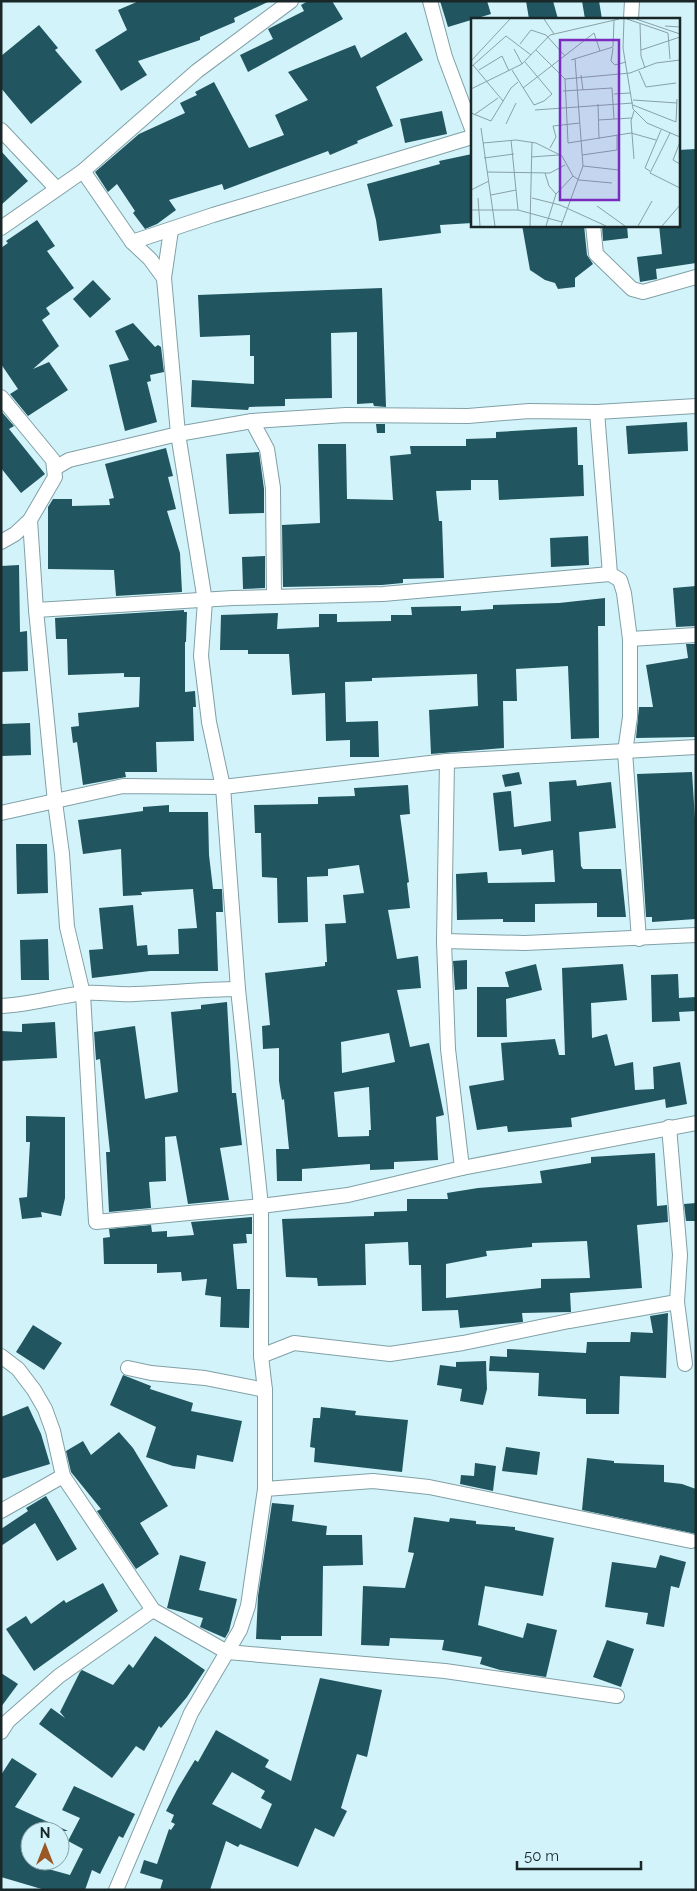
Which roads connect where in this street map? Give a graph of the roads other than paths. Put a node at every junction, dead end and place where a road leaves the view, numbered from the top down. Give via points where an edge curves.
1 (291, 1) edge
2 (430, 1) edge
3 (632, 1) edge
4 (631, 18) edge
5 (471, 126) edge
6 (1, 130) edge
7 (471, 138) edge
8 (83, 171) junction
9 (56, 188) junction
10 (593, 226) edge
11 (1, 228) edge
12 (171, 230) junction
13 (132, 242) junction
14 (696, 277) edge
15 (164, 278) junction
16 (1, 397) edge
17 (696, 406) edge
18 (597, 412) junction
19 (252, 421) junction
20 (178, 434) junction
21 (55, 468) junction
22 (30, 520) junction
23 (1, 542) edge
24 (610, 574) junction
25 (274, 597) junction
26 (205, 601) junction
27 (36, 610) junction
28 (696, 635) edge
29 (630, 639) junction
30 (696, 747) edge
31 (625, 752) junction
32 (446, 761) junction
33 (224, 786) junction
34 (55, 802) junction
35 (1, 813) edge
36 (696, 935) edge
37 (639, 939) junction
38 (444, 941) junction
39 (238, 989) junction
40 (83, 994) junction
41 (1, 1006) edge
42 (696, 1123) edge
43 (669, 1127) junction
44 (462, 1168) junction
45 (261, 1206) junction
46 (677, 1302) junction
47 (261, 1356) junction
48 (2, 1357) edge
49 (685, 1364) dead end
50 (128, 1368) dead end
51 (265, 1390) junction
52 (63, 1476) junction
53 (265, 1488) junction
54 (1, 1511) edge
55 (691, 1541) dead end
56 (153, 1610) junction
57 (227, 1652) junction
58 (617, 1696) dead end
59 (1, 1732) edge
60 (116, 1890) edge

1 - 8 street via 197,71
2 - 5 street via 445,57
3 - 4 street
6 - 9 street
7 - 12 street
8 - 9 street
8 - 13 street
9 - 11 street
10 - 14 street via 596,254 632,288 643,292
12 - 13 street
12 - 15 street
13 - 15 street via 150,258
15 - 20 street
16 - 21 street via 53,460
17 - 18 street
18 - 19 street via 529,411 468,416 346,414
18 - 24 street
19 - 20 street
19 - 25 street via 267,449 273,488
20 - 21 street via 69,460
20 - 26 street
21 - 22 street via 55,477
22 - 23 street
22 - 27 street
24 - 25 street via 383,594
24 - 29 street via 620,580
25 - 26 street
26 - 27 street
26 - 33 street via 202,656 209,722
27 - 34 street
28 - 29 street
29 - 31 street via 630,717
30 - 31 street
31 - 32 street
31 - 37 street
32 - 33 street
32 - 38 street
33 - 34 street via 123,786
33 - 39 street
34 - 35 street
34 - 40 street via 67,927
36 - 37 street
37 - 38 street via 525,943
38 - 44 street via 448,1049
39 - 40 street
39 - 45 street
40 - 41 street via 26,1005
40 - 45 street via 96,1222
42 - 43 street
43 - 44 street
43 - 46 street via 680,1255
44 - 45 street via 348,1194
45 - 47 street
46 - 47 street via 390,1354 294,1343
46 - 49 street
47 - 51 street
48 - 52 street via 18,1369 44,1409 53,1431
50 - 51 street
51 - 53 street
52 - 54 street
52 - 56 street
53 - 55 street via 373,1481 429,1487
53 - 57 street via 248,1606 240,1630
56 - 57 street
56 - 59 street via 59,1676 8,1721
57 - 58 street via 445,1671
57 - 60 street via 191,1713

